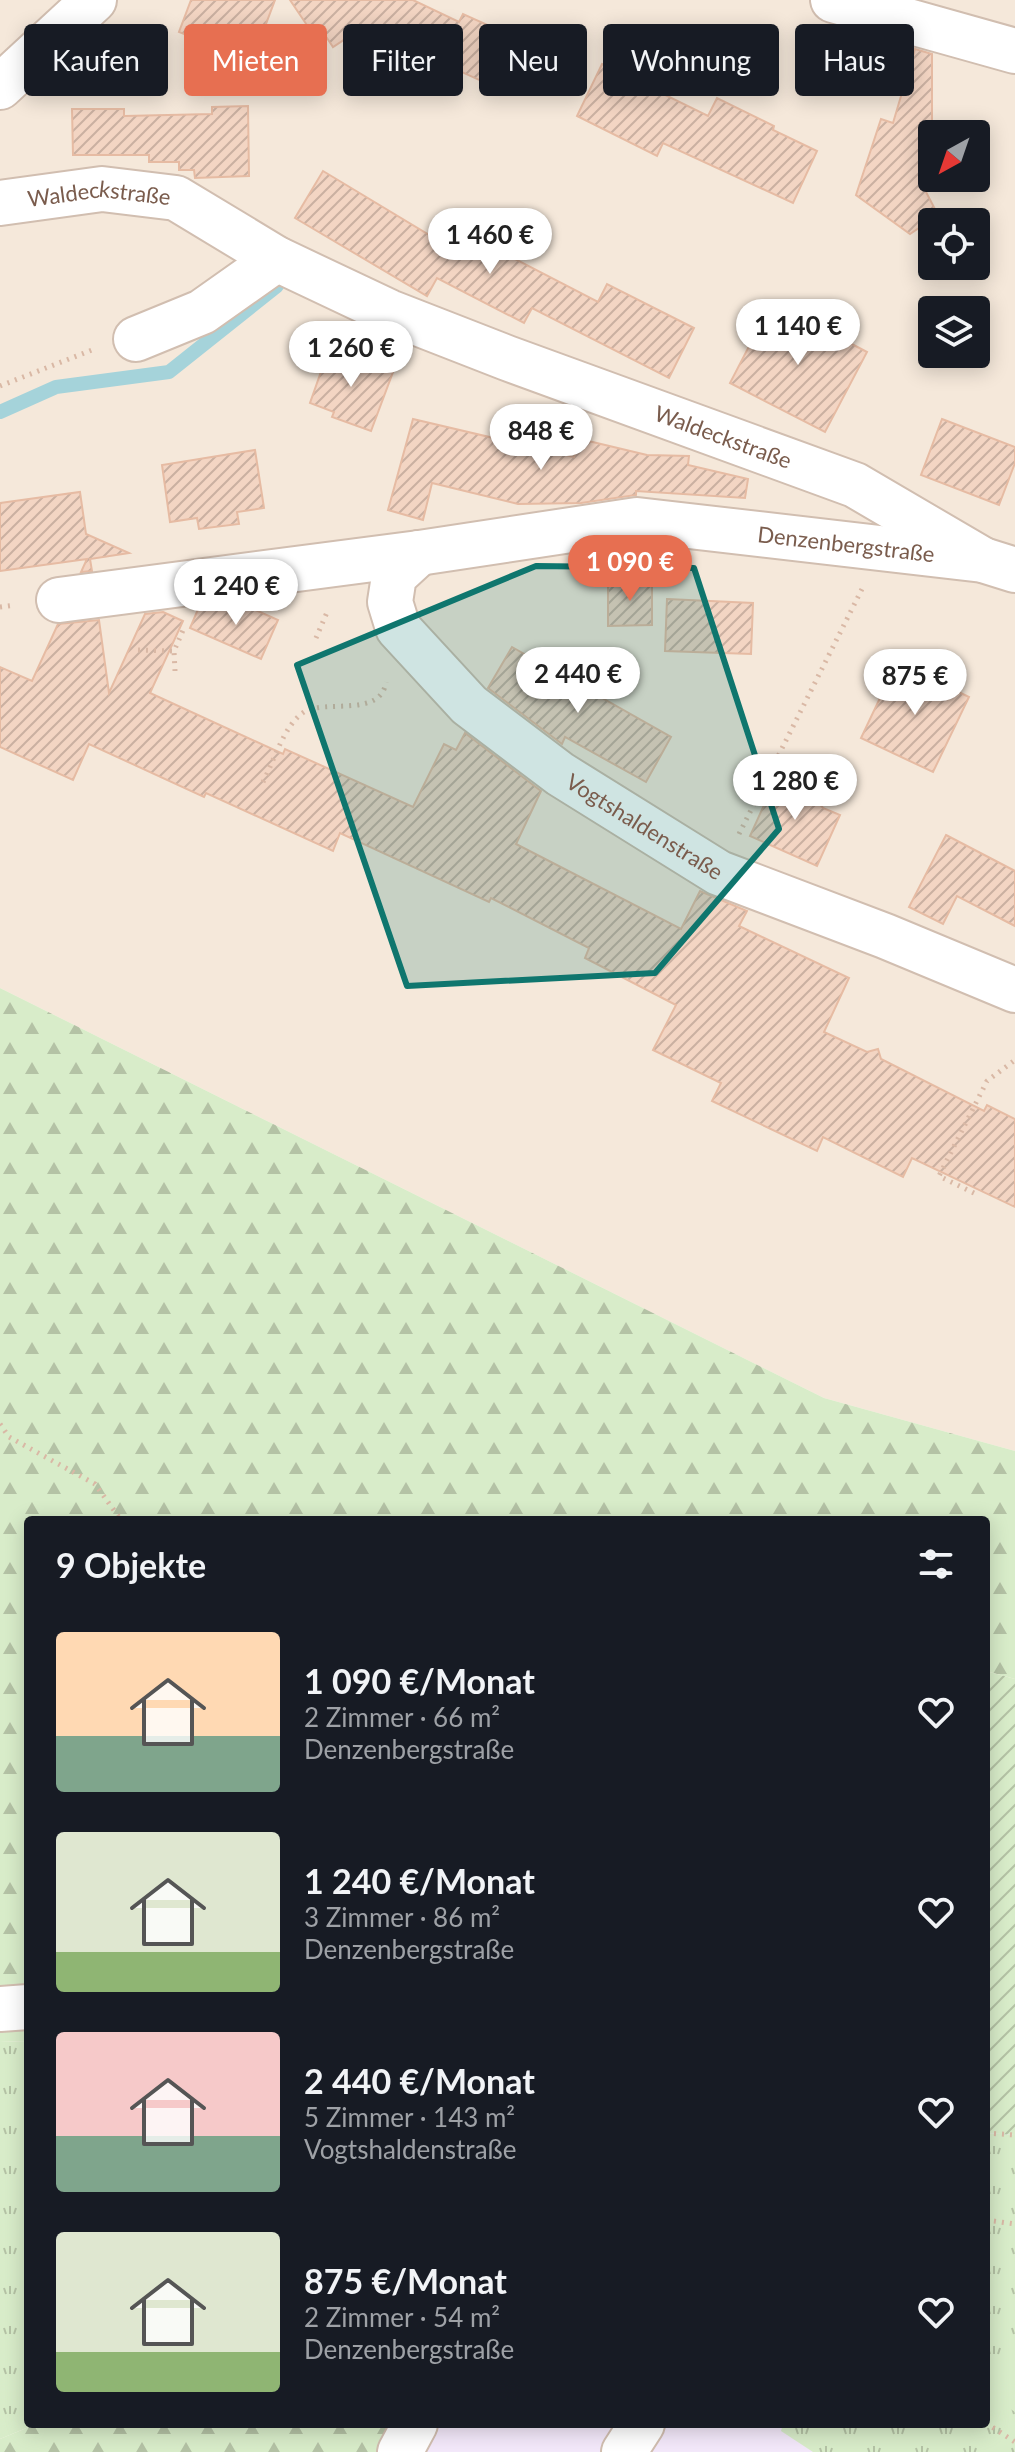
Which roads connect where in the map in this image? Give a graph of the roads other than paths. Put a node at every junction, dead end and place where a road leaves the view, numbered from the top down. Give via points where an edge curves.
1 (94, 0) edge
2 (833, 0) edge
3 (1015, 51) edge
4 (0, 87) edge
5 (0, 203) edge
6 (277, 259) junction
7 (136, 339) road end
8 (419, 553) junction
9 (999, 565) edge
10 (59, 600) dead end
11 (1015, 990) edge
12 (24, 2007) edge
13 (0, 2009) edge
14 (413, 2428) edge
15 (639, 2428) edge
16 (400, 2452) edge
17 (624, 2452) edge

1 - 4 street
2 - 3 street
5 - 6 street, Waldeckstraße via 102,189 176,198
6 - 7 street via 202,312
6 - 9 street, Waldeckstraße via 389,312 855,485
8 - 9 street, Denzenbergstraße via 637,520
8 - 10 street, Denzenbergstraße
8 - 11 street, Vogtshaldenstraße via 394,576 390,602 398,628 469,705 560,774 719,873
12 - 13 street
14 - 16 street
15 - 17 street

